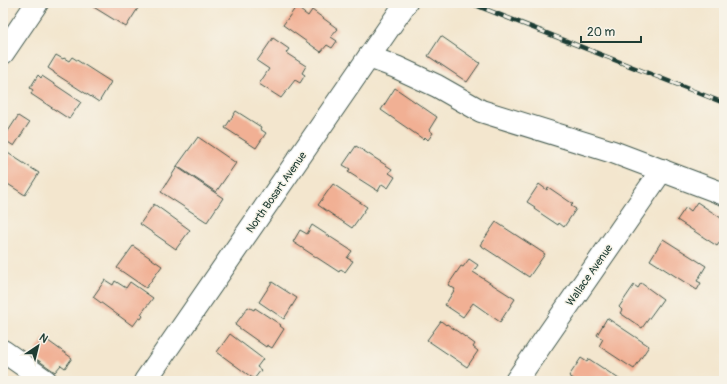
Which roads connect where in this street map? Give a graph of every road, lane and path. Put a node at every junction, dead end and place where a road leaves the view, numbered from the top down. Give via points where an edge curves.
1 (37, 3) edge
2 (406, 3) edge
3 (3, 52) edge
4 (369, 57) junction
5 (662, 170) junction
6 (724, 194) edge
7 (3, 351) edge
8 (46, 381) edge
9 (145, 381) edge
10 (516, 381) edge

1 - 3 street
2 - 4 street, North Bosart Avenue
4 - 5 street via 437,86 481,110
4 - 9 street, North Bosart Avenue
5 - 6 street
5 - 10 street, Wallace Avenue
7 - 8 street

